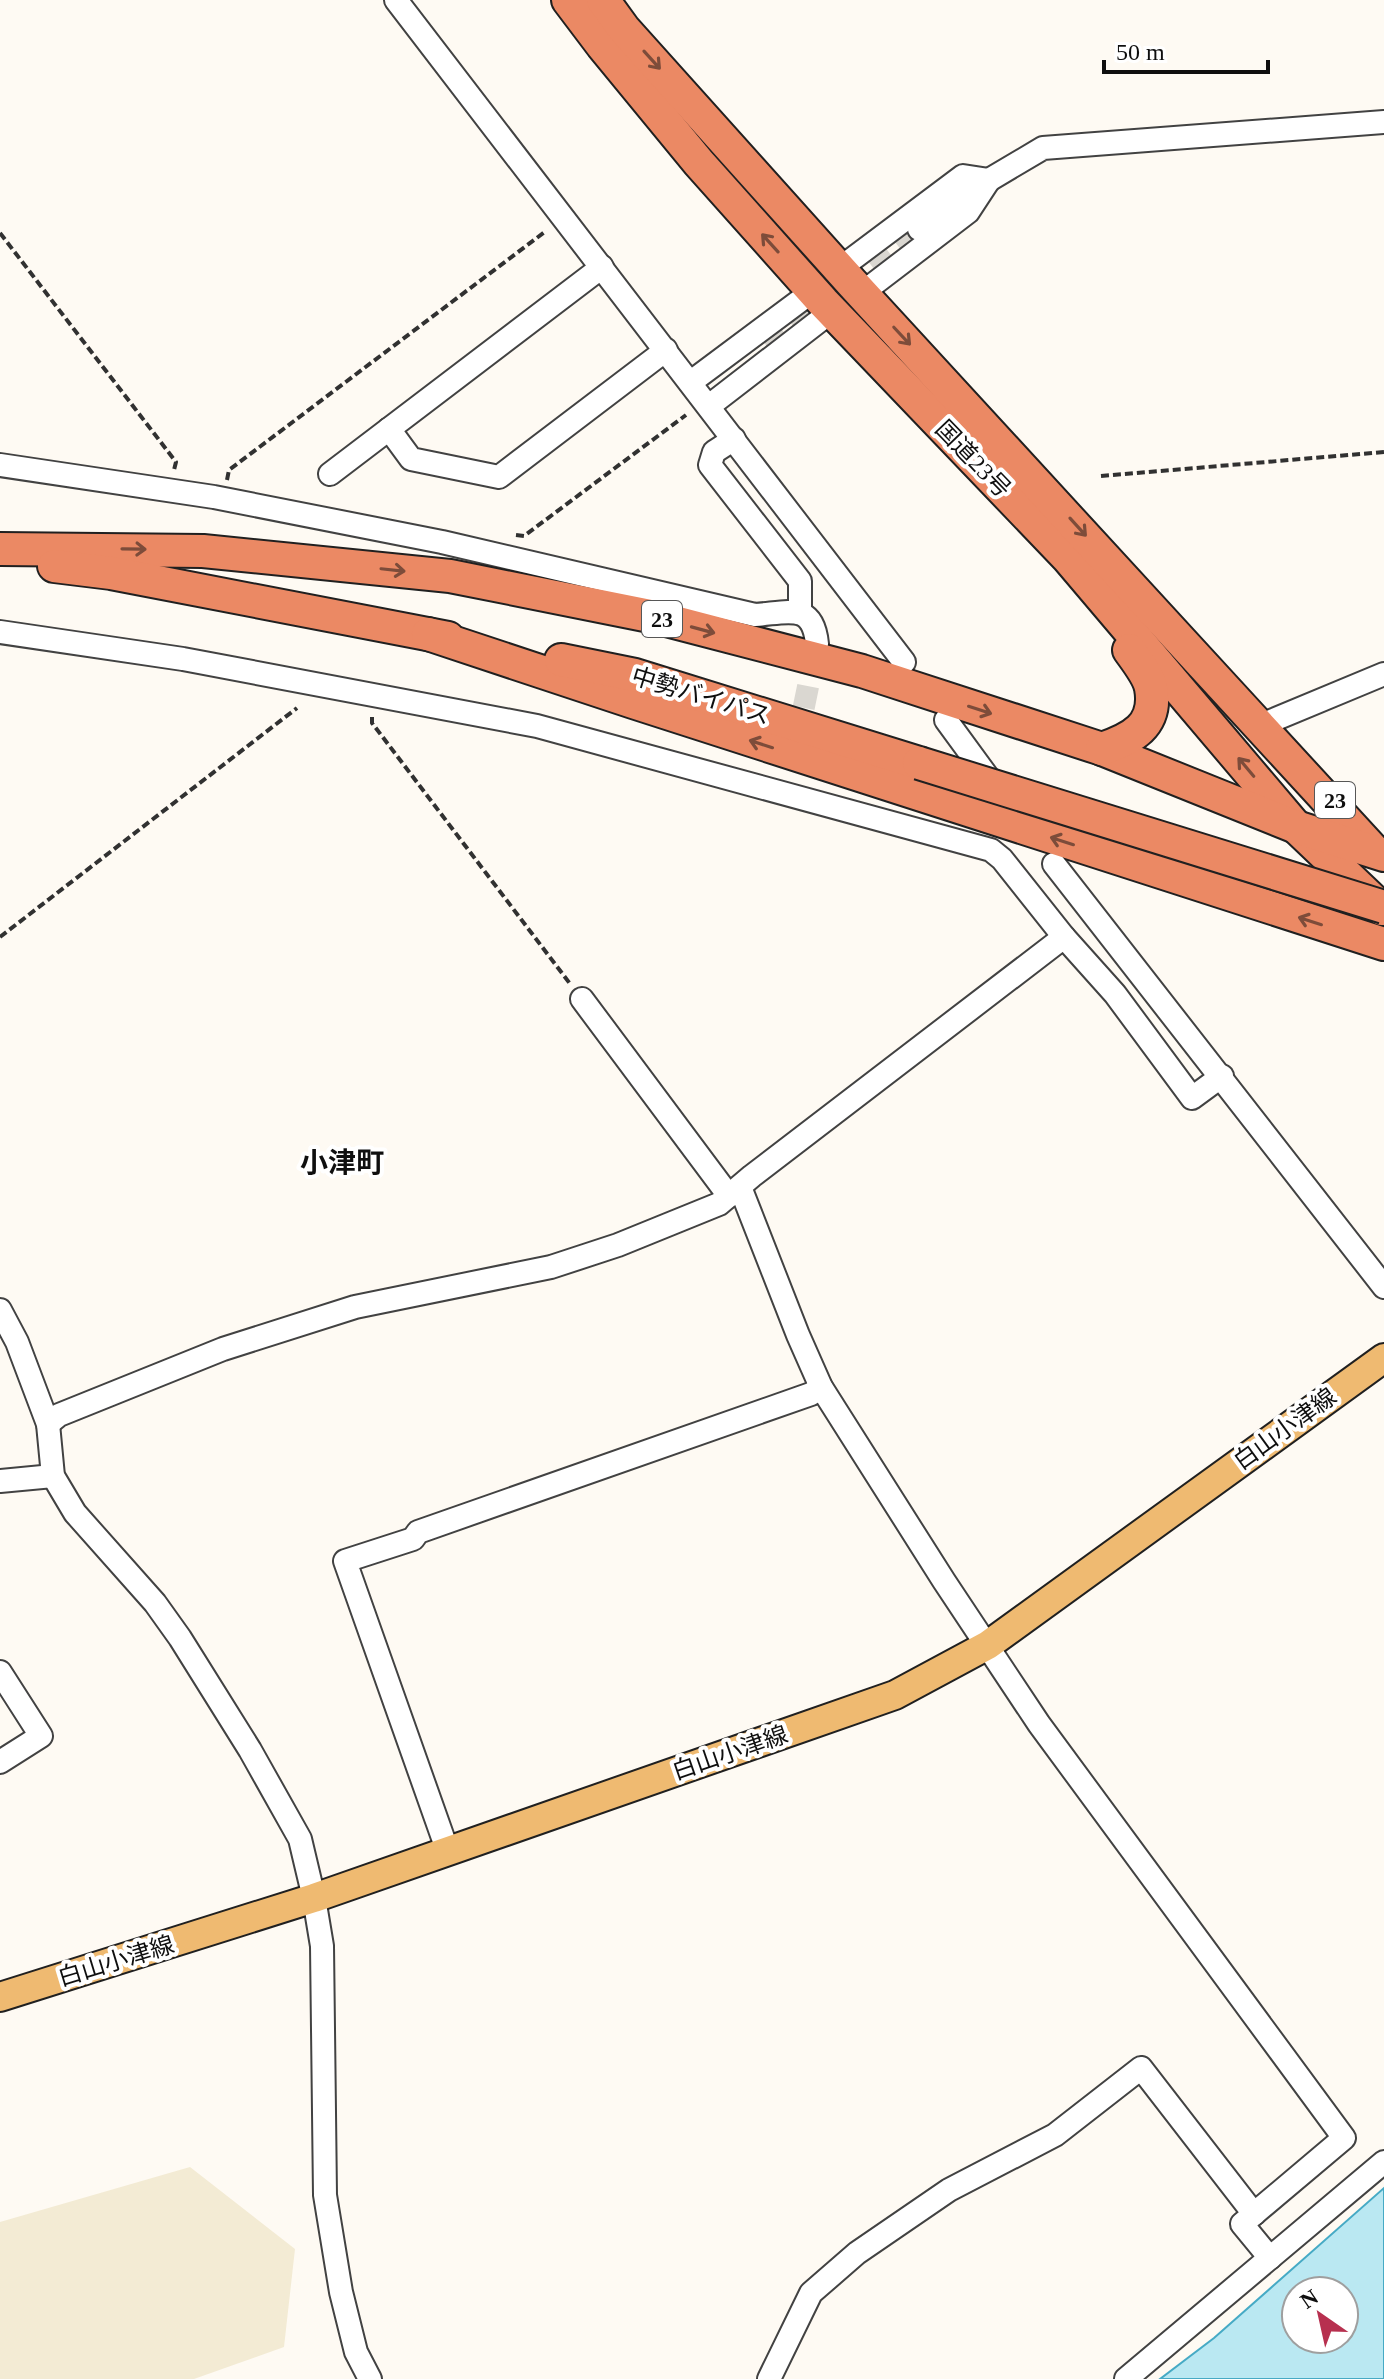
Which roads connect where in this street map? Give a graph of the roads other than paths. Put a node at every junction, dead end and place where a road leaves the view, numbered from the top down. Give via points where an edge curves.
1 (396, 0) edge
2 (568, 0) edge
3 (603, 0) edge
4 (1384, 122) edge
5 (989, 180) junction
6 (919, 229) tunnel mouth
7 (602, 267) junction
8 (839, 269) junction
9 (862, 293) junction
10 (822, 301) junction
11 (766, 345) tunnel mouth
12 (666, 350) junction
13 (700, 394) junction
14 (389, 429) junction
15 (734, 439) junction
16 (0, 465) edge
17 (330, 474) dead end
18 (0, 549) edge
19 (0, 558) edge
20 (1068, 558) junction
21 (800, 612) junction
22 (0, 632) edge
23 (428, 634) junction
24 (817, 644) tunnel mouth
25 (904, 662) dead end
26 (1384, 674) edge
27 (946, 720) dead end
28 (1259, 726) junction
29 (1102, 749) junction
30 (792, 764) tunnel mouth
31 (788, 793) junction
32 (1004, 799) dead end
33 (1296, 827) junction
34 (1382, 852) edge
35 (1054, 864) dead end
36 (1384, 909) edge
37 (1064, 937) junction
38 (1384, 944) edge
39 (582, 999) road end
40 (1222, 1076) junction
41 (734, 1192) junction
42 (1384, 1287) edge
43 (0, 1310) edge
44 (1384, 1358) edge
45 (821, 1387) junction
46 (48, 1424) junction
47 (53, 1476) junction
48 (0, 1481) edge
49 (988, 1645) junction
50 (0, 1672) edge
51 (0, 1762) edge
52 (448, 1852) junction
53 (314, 1898) junction
54 (0, 1997) edge
55 (1384, 2162) edge
56 (1254, 2214) junction
57 (1270, 2258) junction
58 (356, 2352) junction
59 (363, 2379) edge
60 (370, 2379) edge
61 (769, 2379) edge
62 (1126, 2379) edge

1 - 7 street
10 -> 2 highway, 国道23号 / 23 via 689,151
3 -> 8 highway, 国道23号 / 23
4 - 5 street via 1043,148
5 - 6 street
5 - 8 street via 963,176
5 - 9 street via 968,212
7 - 12 street
7 - 14 street
8 - 9 highway, 国道23号 / 23
9 -> 28 highway, 国道23号 / 23
10 - 13 street
10 - 20 highway, 国道23号 / 23
11 - 13 street
12 - 13 street
12 - 14 street via 499,477 411,459
13 - 15 street
14 - 17 street
15 - 21 street via 714,452 710,465 800,581
15 - 25 street
16 - 21 street via 214,497 442,542 755,615
18 -> 29 highway, 23 via 203,551 450,576 655,617 862,671
19 - 23 highway, 中勢バイパス / 23 via 111,573
20 - 29 highway via 1151,687 1150,712 1140,731
33 -> 20 highway, 国道23号 / 23
21 - 24 street via 811,618
22 - 31 street via 183,659 537,726
23 - 36 highway, 中勢バイパス / 23, bridge via 635,675
38 -> 23 highway, 23
26 - 28 street
27 - 32 street
28 - 34 highway, 国道23号 / 23
29 - 33 highway, 23
30 - 31 street
31 - 37 street via 991,850
33 - 34 highway, 23
33 - 36 highway, 国道23号 / 23
35 - 40 street
37 - 40 street via 1115,994 1192,1098
37 - 41 street
39 - 41 street
40 - 42 street
41 - 45 street
41 - 46 street via 676,1222 551,1267 355,1307 223,1349
43 - 46 street
44 - 49 main road, 白山小津線
45 - 49 street
45 - 52 street via 345,1561
46 - 47 street
47 - 48 street
47 - 53 street via 75,1513 155,1603 242,1738 300,1839
49 - 52 main road, 白山小津線 via 895,1695
49 - 56 street via 1039,1724 1344,2138
50 - 51 street via 41,1736
52 - 53 main road, 白山小津線
53 - 54 main road, 白山小津線
53 - 58 street via 324,1988 325,2195
55 - 57 street
56 - 57 street via 1242,2224
56 - 61 street via 1141,2068 1055,2135 949,2190 857,2253 811,2293
57 - 62 street
58 - 59 street
58 - 60 street

